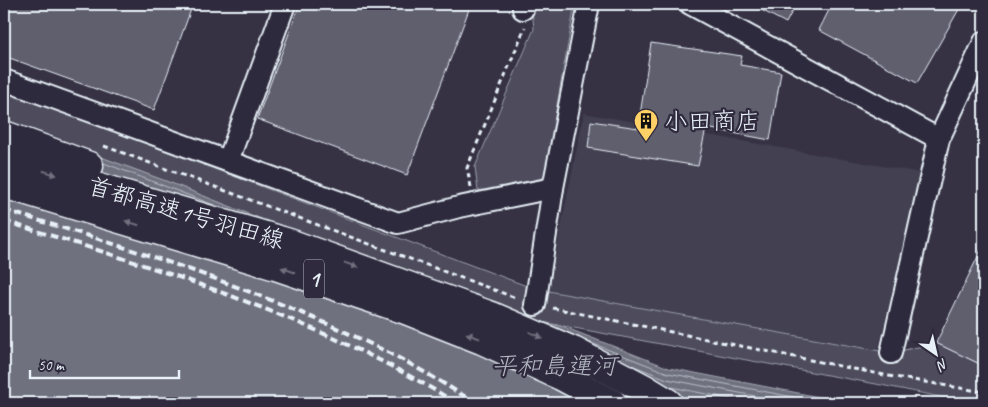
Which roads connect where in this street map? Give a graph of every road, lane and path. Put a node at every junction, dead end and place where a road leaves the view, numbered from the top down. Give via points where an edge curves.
1 (589, 4) edge
2 (690, 4) edge
3 (281, 5) edge
4 (524, 7) edge
5 (984, 42) edge
6 (4, 80) edge
7 (4, 135) edge
8 (940, 139) junction
9 (96, 144) dead end
10 (4, 159) edge
11 (228, 161) junction
12 (4, 184) edge
13 (553, 188) junction
14 (474, 204) junction
15 (289, 243) junction
16 (535, 305) junction
17 (891, 353) dead end
18 (984, 392) edge
19 (612, 403) edge
20 (668, 403) edge

1 - 13 street
2 - 8 street
3 - 11 street
4 - 14 path via 526,25 467,168
5 - 8 street
6 - 11 street
7 - 15 highway
8 - 17 street
9 - 16 path
10 -> 15 highway, 首都高速1号羽田線 / 1
11 - 14 street via 398,223
19 -> 12 highway, 首都高速1号羽田線 / 1 via 482,340 406,310 276,266
13 - 14 street
13 - 16 street
15 -> 20 highway, 首都高速1号羽田線 / 1 via 494,317 573,351
16 - 18 path

